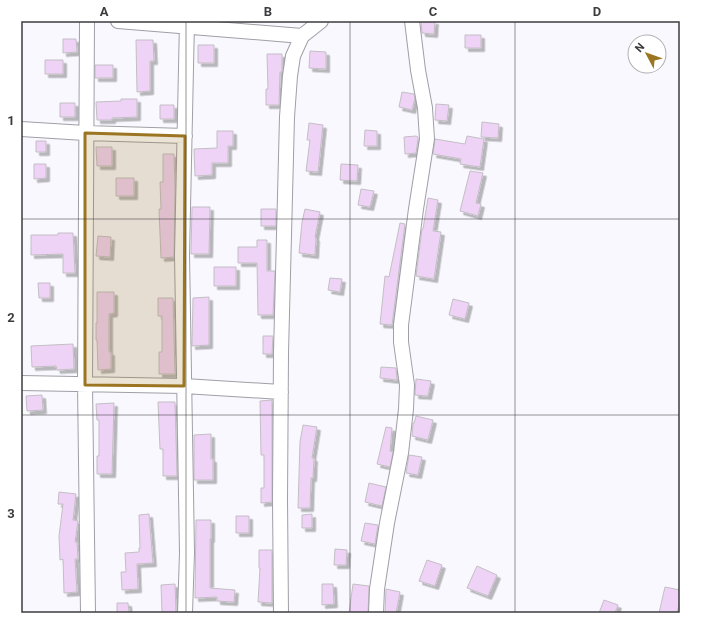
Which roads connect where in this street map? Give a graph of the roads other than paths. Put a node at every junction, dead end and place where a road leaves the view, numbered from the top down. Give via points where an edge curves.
1 (86, 21) edge
2 (118, 21) edge
3 (321, 21) edge
4 (412, 21) edge
5 (186, 24) edge
6 (302, 36) junction
7 (21, 129) edge
8 (85, 133) junction
9 (185, 136) junction
10 (21, 384) edge
11 (85, 386) junction
12 (184, 386) junction
13 (281, 392) junction
14 (88, 613) edge
15 (185, 613) edge
16 (281, 613) edge
17 (376, 613) edge

1 - 8 street
2 - 5 street
3 - 6 street
4 - 17 street via 427,139 401,325 400,342 407,385 406,409 401,453 377,589
5 - 6 street
5 - 9 street
6 - 13 street via 293,56 287,117
7 - 8 street
8 - 9 street
8 - 11 street
9 - 12 street via 182,255
10 - 11 street
11 - 12 street
11 - 14 street
12 - 13 street
12 - 15 street via 187,553
13 - 16 street

